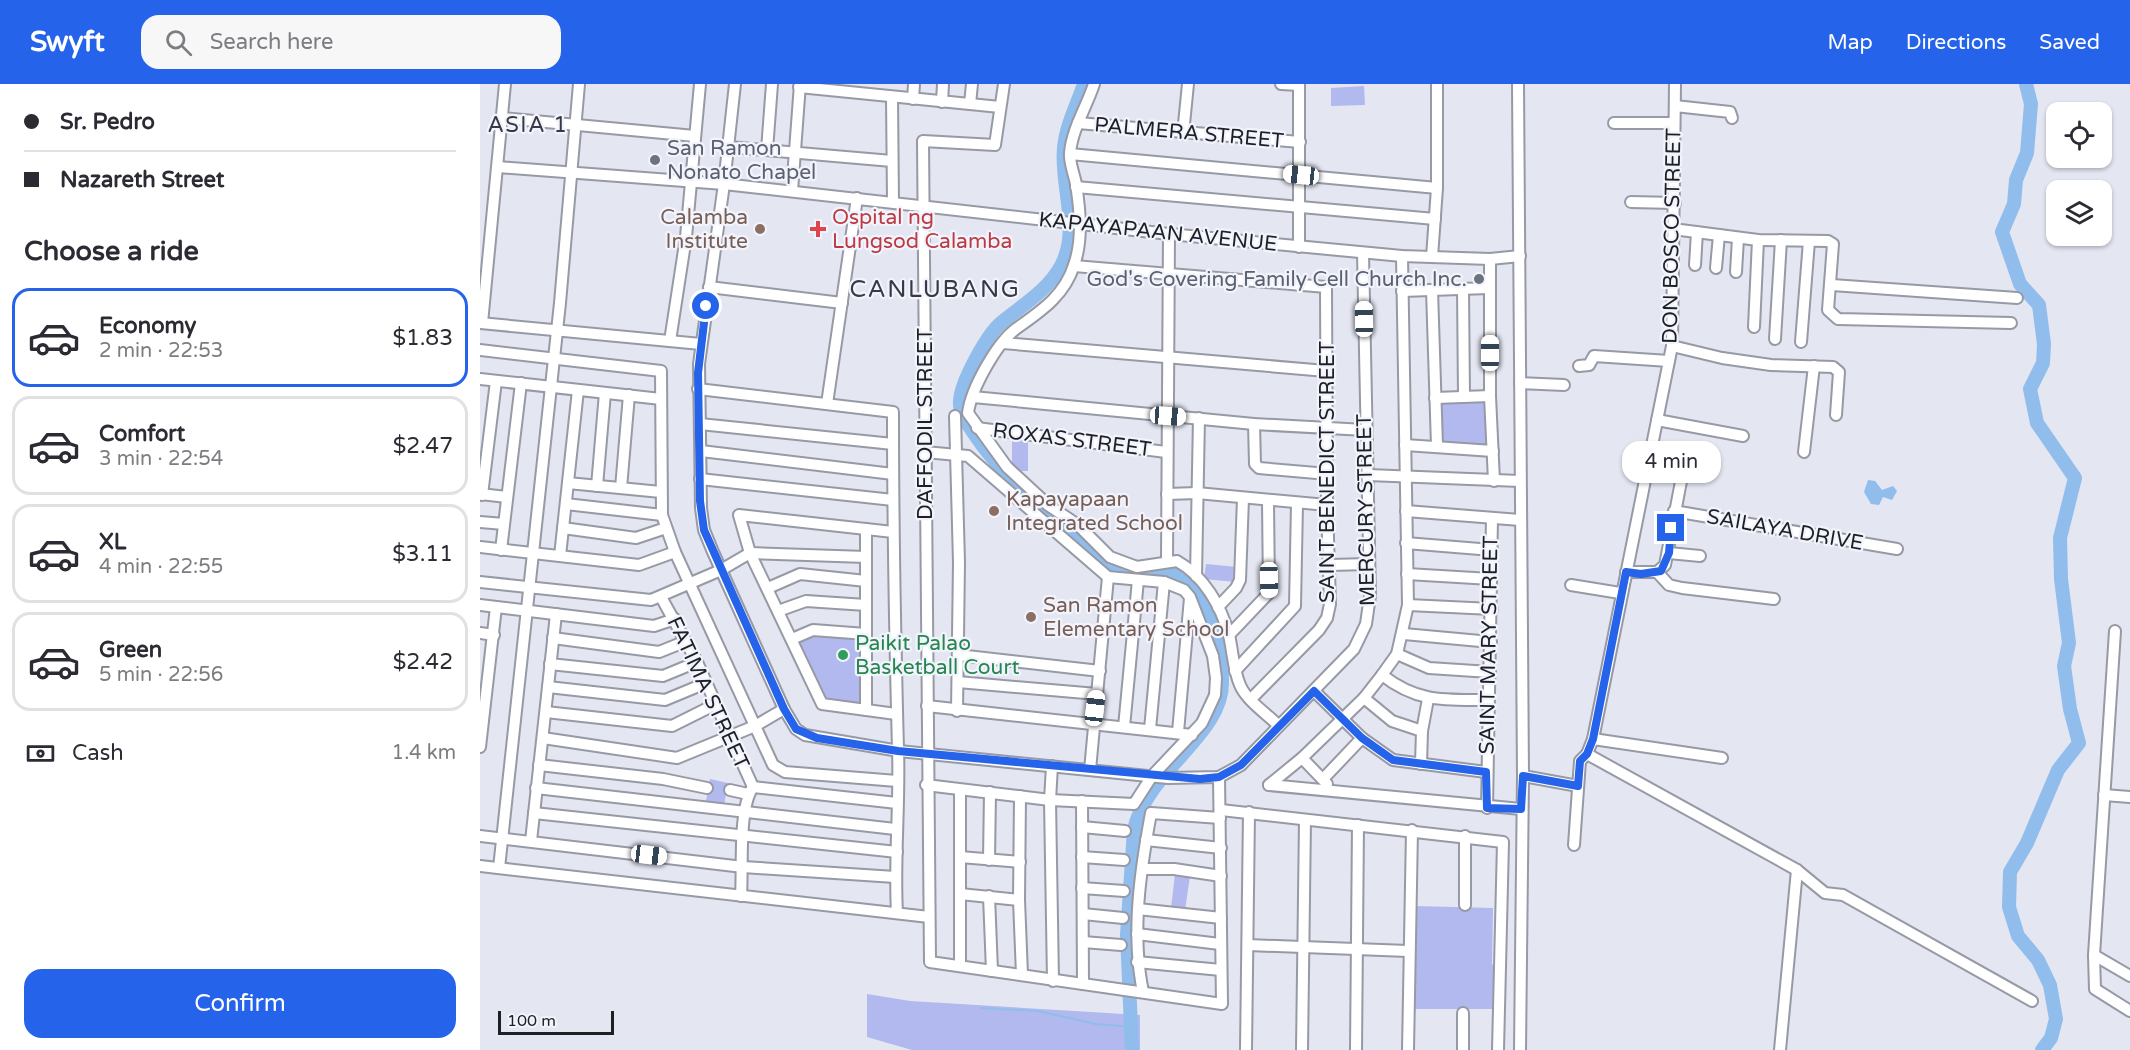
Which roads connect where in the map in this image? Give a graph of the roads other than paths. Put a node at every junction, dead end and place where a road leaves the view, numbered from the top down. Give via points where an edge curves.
1 (505, 84) edge
2 (579, 84) edge
3 (700, 84) edge
4 (735, 84) edge
5 (772, 84) edge
6 (886, 84) edge
7 (914, 84) edge
8 (943, 84) edge
9 (972, 84) edge
10 (1004, 84) edge
11 (1094, 84) edge
12 (1188, 84) edge
13 (1281, 84) edge
14 (1437, 84) edge
15 (1518, 84) edge
16 (1675, 84) edge
17 (1299, 85) edge
18 (800, 86) edge
19 (832, 87) edge
20 (888, 96) junction
21 (913, 99) junction
22 (942, 102) junction
23 (970, 104) junction
24 (1675, 106) junction
25 (1000, 107) junction
26 (502, 118) junction
27 (1732, 118) dead end
28 (1078, 123) junction
29 (1614, 123) dead end
30 (1674, 123) junction
31 (575, 125) junction
32 (1183, 134) junction
33 (695, 136) junction
34 (1300, 142) junction
35 (729, 147) junction
36 (767, 150) junction
37 (794, 152) junction
38 (1070, 154) junction
39 (892, 160) junction
40 (498, 167) junction
41 (570, 172) junction
42 (1301, 175) junction
43 (690, 181) junction
44 (724, 184) junction
45 (1076, 187) junction
46 (1437, 188) junction
47 (792, 191) junction
48 (857, 198) junction
49 (892, 202) junction
50 (1631, 202) dead end
51 (1675, 203) junction
52 (923, 205) junction
53 (1301, 207) junction
54 (1435, 219) junction
55 (1073, 223) junction
56 (1673, 229) junction
57 (1698, 232) junction
58 (1169, 234) junction
59 (1719, 235) junction
60 (1738, 238) junction
61 (1758, 240) junction
62 (1781, 240) junction
63 (1809, 241) junction
64 (1299, 247) junction
65 (1363, 253) junction
66 (1402, 256) junction
67 (1432, 256) junction
68 (1520, 256) junction
69 (1490, 260) junction
70 (1074, 266) junction
71 (1695, 266) dead end
72 (1716, 268) dead end
73 (1736, 272) dead end
74 (1169, 273) junction
75 (1832, 285) junction
76 (709, 287) junction
77 (1489, 288) junction
78 (1463, 289) junction
79 (1432, 290) junction
80 (1402, 291) junction
81 (2017, 298) dead end
82 (842, 303) junction
83 (481, 323) edge
84 (2011, 323) dead end
85 (1754, 327) dead end
86 (556, 331) junction
87 (1775, 339) dead end
88 (670, 341) junction
89 (1801, 342) dead end
90 (1003, 343) junction
91 (701, 344) junction
92 (1672, 346) junction
93 (480, 350) edge
94 (553, 357) junction
95 (1170, 357) junction
96 (1669, 362) junction
97 (1579, 366) dead end
98 (1814, 366) junction
99 (1326, 371) junction
100 (480, 379) edge
101 (496, 381) junction
102 (1520, 383) junction
103 (520, 384) junction
104 (1564, 385) dead end
105 (550, 387) junction
106 (698, 389) junction
107 (578, 390) junction
108 (605, 393) junction
109 (629, 395) junction
110 (1490, 396) junction
111 (973, 397) junction
112 (1464, 397) junction
113 (1435, 398) junction
114 (662, 399) junction
115 (827, 404) junction
116 (1836, 415) dead end
117 (955, 416) dead end
118 (1168, 416) junction
119 (1199, 418) junction
120 (1657, 420) junction
121 (700, 424) junction
122 (1254, 424) junction
123 (978, 428) junction
124 (1327, 430) junction
125 (1365, 430) junction
126 (1743, 436) dead end
127 (893, 444) junction
128 (1405, 445) junction
129 (1437, 446) junction
130 (700, 451) junction
131 (1493, 451) junction
132 (925, 452) junction
133 (1166, 452) junction
134 (1804, 452) dead end
135 (955, 455) junction
136 (1683, 471) dead end
137 (893, 474) junction
138 (1328, 474) junction
139 (1368, 475) junction
140 (1405, 475) junction
141 (700, 479) junction
142 (1494, 481) junction
143 (1520, 481) junction
144 (568, 483) junction
145 (597, 486) junction
146 (621, 488) junction
147 (661, 492) junction
148 (1197, 493) junction
149 (1167, 494) junction
150 (481, 495) edge
151 (507, 497) junction
152 (1243, 498) junction
153 (893, 500) junction
154 (1268, 501) junction
155 (566, 504) junction
156 (1298, 504) junction
157 (1327, 505) junction
158 (1406, 511) junction
159 (1674, 511) junction
160 (662, 515) junction
161 (1492, 518) junction
162 (1520, 520) junction
163 (480, 522) edge
164 (504, 524) junction
165 (563, 528) junction
166 (666, 528) junction
167 (866, 529) junction
168 (892, 532) junction
169 (1406, 543) junction
170 (480, 548) edge
171 (1897, 549) dead end
172 (501, 550) junction
173 (1492, 550) junction
174 (675, 552) junction
175 (532, 553) junction
176 (750, 553) junction
177 (1669, 553) junction
178 (560, 556) junction
179 (1700, 556) dead end
180 (866, 557) junction
181 (1167, 561) junction
182 (1369, 564) junction
183 (1330, 565) junction
184 (721, 570) junction
185 (1626, 572) junction
186 (1657, 572) junction
187 (1407, 574) junction
188 (1196, 576) junction
189 (1108, 577) junction
190 (1491, 579) junction
191 (1138, 580) junction
192 (866, 581) junction
193 (480, 582) edge
194 (1164, 582) junction
195 (691, 583) junction
196 (1571, 585) dead end
197 (528, 588) junction
198 (768, 588) junction
199 (1620, 593) junction
200 (662, 597) junction
201 (1190, 597) junction
202 (1774, 599) dead end
203 (480, 605) edge
204 (866, 605) junction
205 (1408, 605) junction
206 (496, 607) junction
207 (1218, 607) junction
208 (1492, 609) junction
209 (526, 610) junction
210 (778, 611) junction
211 (556, 615) junction
212 (675, 619) junction
213 (2115, 631) dead end
214 (480, 633) edge
215 (866, 634) junction
216 (1404, 634) junction
217 (494, 635) junction
218 (1229, 635) junction
219 (553, 638) junction
220 (792, 639) junction
221 (684, 642) junction
222 (1491, 642) junction
223 (1397, 654) junction
224 (958, 655) junction
225 (485, 657) edge
226 (697, 662) junction
227 (549, 664) junction
228 (1100, 671) junction
229 (1235, 671) junction
230 (1490, 672) junction
231 (1382, 675) junction
232 (958, 682) junction
233 (484, 683) edge
234 (706, 683) junction
235 (548, 687) junction
236 (1314, 691) junction
237 (1097, 694) junction
238 (1364, 698) junction
239 (1251, 699) junction
240 (1428, 699) junction
241 (1488, 700) junction
242 (714, 705) junction
243 (927, 706) junction
244 (784, 709) junction
245 (866, 710) junction
246 (957, 711) junction
247 (546, 712) junction
248 (896, 714) junction
249 (1341, 719) junction
250 (1093, 722) junction
251 (1278, 725) junction
252 (755, 726) junction
253 (1124, 727) junction
254 (1150, 729) junction
255 (1422, 731) junction
256 (1178, 732) junction
257 (1192, 735) junction
258 (729, 737) junction
259 (543, 738) junction
260 (1362, 738) junction
261 (1593, 739) junction
262 (480, 747) edge
263 (898, 751) junction
264 (928, 752) junction
265 (1587, 754) junction
266 (1302, 758) junction
267 (1722, 758) dead end
268 (1421, 764) junction
269 (539, 765) junction
270 (1052, 766) junction
271 (1090, 770) junction
272 (1486, 772) junction
273 (1523, 776) junction
274 (1160, 777) junction
275 (1219, 777) junction
276 (1323, 779) junction
277 (897, 781) junction
278 (926, 785) junction
279 (1578, 786) junction
280 (536, 788) junction
281 (707, 788) dead end
282 (730, 790) dead end
283 (750, 790) junction
284 (960, 791) junction
285 (990, 792) junction
286 (1334, 792) junction
287 (2104, 795) junction
288 (1020, 796) junction
289 (2130, 797) edge
290 (1050, 800) junction
291 (1082, 801) junction
292 (897, 803) junction
293 (1487, 808) junction
294 (1521, 809) junction
295 (746, 811) junction
296 (1249, 812) junction
297 (534, 813) junction
298 (1220, 814) junction
299 (1305, 820) junction
300 (1358, 825) junction
301 (1082, 827) junction
302 (895, 829) junction
303 (1412, 830) junction
304 (1125, 831) dead end
305 (744, 834) junction
306 (480, 836) edge
307 (1465, 836) junction
308 (502, 838) junction
309 (1146, 840) junction
310 (531, 841) junction
311 (1574, 845) dead end
312 (1221, 848) junction
313 (897, 852) junction
314 (1082, 857) junction
315 (960, 858) junction
316 (989, 860) junction
317 (1124, 860) dead end
318 (1020, 862) junction
319 (480, 866) edge
320 (743, 867) junction
321 (500, 868) junction
322 (1143, 869) junction
323 (1797, 870) junction
324 (1221, 876) junction
325 (895, 877) junction
326 (1082, 888) junction
327 (1124, 891) dead end
328 (960, 894) junction
329 (741, 896) junction
330 (989, 896) junction
331 (1018, 900) junction
332 (1465, 904) dead end
333 (1138, 909) junction
334 (897, 913) junction
335 (1083, 914) junction
336 (929, 918) junction
337 (1122, 918) dead end
338 (1221, 918) junction
339 (1137, 934) junction
340 (1083, 942) junction
341 (1220, 944) junction
342 (1121, 945) dead end
343 (1248, 945) junction
344 (1302, 948) junction
345 (1357, 949) junction
346 (1408, 951) junction
347 (2094, 955) junction
348 (1137, 962) junction
349 (960, 966) junction
350 (1221, 970) junction
351 (992, 971) junction
352 (1022, 975) junction
353 (2130, 976) edge
354 (1053, 981) junction
355 (1083, 984) junction
356 (1141, 992) junction
357 (2032, 1001) dead end
358 (2130, 1011) edge
359 (1463, 1013) dead end
360 (1246, 1050) edge
361 (1302, 1050) edge
362 (1356, 1050) edge
363 (1408, 1050) edge
364 (1463, 1050) edge
365 (1498, 1050) edge
366 (1520, 1050) edge
367 (1780, 1050) edge

1 - 26 street
2 - 31 street
3 - 33 street
4 - 35 street
5 - 36 street
6 - 20 street
7 - 21 street
8 - 22 street
9 - 23 street
10 - 25 street
11 - 28 street
12 - 32 street
13 - 17 street
14 - 46 street
15 - 68 street
16 - 24 street, DON BOSCO STREET
17 - 34 street
18 - 19 street
18 - 37 street
19 - 20 street
20 - 21 street
20 - 39 street
21 - 22 street
22 - 23 street
23 - 25 street
24 - 27 street via 1721,110 1730,112
24 - 30 street, DON BOSCO STREET
25 - 52 street, DAFFODIL STREET via 995,146 923,141
26 - 31 street
26 - 40 street
28 - 32 street, PALMERA STREET
28 - 38 street
29 - 30 street
30 - 51 street, DON BOSCO STREET
31 - 33 street
31 - 41 street
32 - 34 street, PALMERA STREET
33 - 43 street
34 - 42 street
35 - 36 street
35 - 44 street
36 - 37 street
37 - 39 street
37 - 47 street
38 - 42 street
38 - 45 street
39 - 49 street
40 - 41 street, KAPAYAPAAN AVENUE
40 - 83 street
41 - 43 street, KAPAYAPAAN AVENUE
41 - 86 street
42 - 46 street
42 - 53 street
43 - 44 street, KAPAYAPAAN AVENUE
43 - 88 street
44 - 47 street, KAPAYAPAAN AVENUE
44 - 76 street
45 - 53 street
45 - 55 street
46 - 54 street
47 - 48 street, KAPAYAPAAN AVENUE
48 - 49 street, KAPAYAPAAN AVENUE
48 - 82 street
49 - 52 street, KAPAYAPAAN AVENUE
50 - 51 street
51 - 56 street, DON BOSCO STREET
52 - 55 street, KAPAYAPAAN AVENUE
52 - 132 street, DAFFODIL STREET
53 - 54 street
53 - 64 street
54 - 67 street
55 - 58 street, KAPAYAPAAN AVENUE
55 - 70 street
56 - 57 street
56 - 92 street, DON BOSCO STREET
57 - 59 street
57 - 71 street
58 - 64 street, KAPAYAPAAN AVENUE
58 - 74 street
59 - 60 street
59 - 72 street
60 - 61 street
60 - 73 street
61 - 62 street
61 - 85 street
62 - 63 street
62 - 87 street
63 - 75 street via 1833,244
63 - 89 street
64 - 65 street, KAPAYAPAAN AVENUE
65 - 66 street, KAPAYAPAAN AVENUE
65 - 125 street, MERCURY STREET
66 - 67 street, KAPAYAPAAN AVENUE
66 - 80 street
67 - 69 street, KAPAYAPAAN AVENUE
68 - 69 street, KAPAYAPAAN AVENUE
68 - 102 street
69 - 77 street
70 - 74 street
70 - 90 street via 1061,291
74 - 95 street
74 - 99 street, SAINT BENEDICT STREET via 1326,287
75 - 81 street
75 - 84 street via 1828,310 1838,319
76 - 82 street
76 - 91 street
77 - 78 street
77 - 110 street
78 - 79 street
78 - 112 street
79 - 80 street
79 - 113 street
80 - 128 street
82 - 115 street
83 - 86 street
86 - 88 street
86 - 94 street
88 - 91 street
90 - 95 street
90 - 111 street
91 - 106 street
92 - 96 street, DON BOSCO STREET
92 - 98 street via 1752,363
93 - 94 street
94 - 105 street
94 - 114 street via 661,371
95 - 99 street
95 - 118 street
96 - 97 street via 1594,356 1589,365
96 - 120 street, DON BOSCO STREET
98 - 116 street via 1838,370
98 - 134 street
99 - 124 street, SAINT BENEDICT STREET
100 - 101 street
101 - 103 street
101 - 150 street
102 - 104 street
102 - 143 street
103 - 105 street
103 - 151 street
105 - 107 street
105 - 175 street
106 - 115 street
106 - 121 street
107 - 108 street
107 - 144 street
108 - 109 street
108 - 145 street
109 - 114 street
109 - 146 street
110 - 112 street
110 - 131 street
111 - 118 street
111 - 123 street via 968,413
112 - 113 street
113 - 129 street
114 - 147 street
115 - 127 street via 893,412
117 - 135 street
118 - 119 street
118 - 133 street
119 - 122 street
119 - 148 street
120 - 126 street
120 - 185 street, DON BOSCO STREET
121 - 127 street
121 - 130 street
122 - 124 street
122 - 138 street via 1255,464 1259,468
123 - 133 street, ROXAS STREET
123 - 181 street via 995,454 1029,489 1078,525 1110,558 1137,567
124 - 125 street
124 - 138 street, SAINT BENEDICT STREET
125 - 139 street, MERCURY STREET
127 - 137 street
128 - 129 street
128 - 140 street
129 - 131 street
130 - 137 street
130 - 141 street
131 - 142 street
132 - 135 street
132 - 243 street, DAFFODIL STREET
133 - 149 street
135 - 189 street via 968,456
135 - 224 street
136 - 159 street
137 - 153 street
138 - 157 street, SAINT BENEDICT STREET
139 - 140 street
139 - 182 street, MERCURY STREET
140 - 142 street
140 - 158 street
141 - 153 street
141 - 184 street via 702,522
142 - 143 street
143 - 162 street
144 - 145 street
144 - 155 street
145 - 146 street
146 - 147 street
147 - 160 street
148 - 149 street
148 - 152 street
148 - 188 street
149 - 181 street
150 - 151 street
151 - 164 street
152 - 154 street
152 - 207 street via 1240,580
153 - 168 street
154 - 156 street
154 - 218 street via 1269,593
155 - 160 street
155 - 165 street
156 - 157 street
156 - 229 street via 1295,606
157 - 183 street, SAINT BENEDICT STREET
158 - 161 street
158 - 169 street
159 - 171 street, SAILAYA DRIVE
159 - 177 street
160 - 166 street
161 - 162 street
161 - 173 street, SAINT MARY STREET
162 - 273 street
163 - 164 street
164 - 172 street
165 - 166 street via 636,538
165 - 178 street
166 - 174 street
167 - 168 street
167 - 176 street via 739,515
167 - 180 street
168 - 248 street
169 - 173 street
169 - 187 street
170 - 172 street
172 - 175 street
173 - 190 street, SAINT MARY STREET
174 - 178 street via 639,565
174 - 195 street
175 - 178 street
175 - 197 street
176 - 180 street
176 - 184 street
176 - 198 street
177 - 179 street
177 - 186 street via 1665,565
180 - 192 street
181 - 188 street via 1177,561
182 - 183 street
182 - 236 street, MERCURY STREET via 1370,596 1362,636
183 - 239 street, SAINT BENEDICT STREET via 1327,618
184 - 195 street
184 - 244 street
185 - 186 street
185 - 199 street, DON BOSCO STREET
186 - 202 street via 1670,585 1682,588
187 - 190 street
187 - 205 street
188 - 207 street
189 - 191 street
189 - 228 street
190 - 208 street, SAINT MARY STREET
191 - 194 street
191 - 253 street
192 - 198 street via 801,574
192 - 204 street
193 - 197 street
194 - 201 street via 1184,590
194 - 254 street
195 - 200 street
195 - 252 street
196 - 199 street
197 - 200 street via 651,600
197 - 209 street
198 - 210 street
199 - 261 street, DON BOSCO STREET
200 - 212 street, FATIMA STREET
201 - 256 street
201 - 257 street via 1207,637 1216,678 1209,710
203 - 206 street
204 - 210 street via 806,601
204 - 215 street
205 - 208 street
205 - 216 street
206 - 209 street
206 - 217 street
207 - 218 street
208 - 222 street, SAINT MARY STREET
209 - 211 street
209 - 308 street
210 - 220 street
211 - 212 street via 654,626
211 - 219 street
212 - 221 street, FATIMA STREET
213 - 287 street
214 - 217 street
215 - 220 street via 813,630
215 - 245 street
216 - 222 street
216 - 223 street
217 - 225 street
218 - 229 street
219 - 221 street via 659,652
219 - 227 street
220 - 245 street via 822,704
221 - 226 street, FATIMA STREET
222 - 230 street, SAINT MARY STREET
223 - 230 street via 1429,668
223 - 231 street
224 - 228 street
224 - 232 street
225 - 233 street
226 - 227 street via 663,676
226 - 234 street, FATIMA STREET
227 - 235 street
228 - 237 street
229 - 239 street via 1241,688
230 - 241 street, SAINT MARY STREET
231 - 238 street
231 - 240 street via 1399,688
232 - 237 street
232 - 246 street
233 - 262 street
234 - 235 street via 665,700
234 - 242 street, FATIMA STREET
235 - 247 street
236 - 249 street
236 - 251 street, MERCURY STREET
237 - 250 street
238 - 249 street
238 - 255 street via 1392,721
239 - 251 street
240 - 241 street
240 - 255 street
241 - 272 street, SAINT MARY STREET
242 - 247 street via 672,726
242 - 258 street, FATIMA STREET
243 - 246 street
243 - 264 street, DAFFODIL STREET
244 - 252 street
244 - 263 street via 796,729 806,735
245 - 248 street
246 - 250 street
247 - 259 street
248 - 263 street
249 - 260 street
249 - 266 street
250 - 253 street
250 - 271 street
251 - 275 street, MERCURY STREET via 1241,765
252 - 258 street
252 - 277 street via 773,765 781,771
253 - 254 street
254 - 256 street
255 - 268 street
256 - 257 street
257 - 274 street
258 - 259 street via 677,758
258 - 283 street, FATIMA STREET
259 - 269 street
260 - 268 street via 1393,760
260 - 276 street
261 - 265 street, DON BOSCO STREET
261 - 267 street
263 - 264 street
263 - 277 street
264 - 270 street
264 - 278 street, DAFFODIL STREET
265 - 279 street, DON BOSCO STREET via 1580,761
265 - 323 street
266 - 276 street
266 - 286 street via 1269,785
268 - 272 street
269 - 280 street
269 - 281 street
270 - 271 street
270 - 290 street
271 - 274 street
272 - 293 street, SAINT MARY STREET
273 - 279 street
273 - 294 street
274 - 275 street
274 - 291 street via 1134,804
275 - 298 street
276 - 286 street
277 - 292 street
278 - 284 street
278 - 336 street, DAFFODIL STREET
279 - 311 street, DON BOSCO STREET
280 - 295 street
280 - 297 street
282 - 283 street
283 - 292 street
283 - 295 street, FATIMA STREET
284 - 285 street
284 - 315 street
285 - 288 street
285 - 316 street
286 - 293 street
287 - 289 street
287 - 347 street
288 - 290 street
288 - 318 street
290 - 291 street
290 - 354 street
291 - 301 street
292 - 302 street
293 - 294 street
294 - 366 street
295 - 302 street
295 - 305 street, FATIMA STREET
296 - 298 street
296 - 299 street
296 - 343 street
297 - 305 street
297 - 310 street
298 - 309 street via 1151,813
298 - 312 street
299 - 300 street
299 - 344 street
300 - 303 street
300 - 345 street
301 - 304 street
301 - 314 street
302 - 313 street
303 - 307 street
303 - 346 street
305 - 313 street
305 - 320 street, FATIMA STREET
306 - 308 street
307 - 332 street
307 - 365 street via 1503,842
308 - 310 street
308 - 321 street
309 - 312 street
309 - 322 street
310 - 320 street
312 - 324 street
313 - 325 street
314 - 317 street
314 - 326 street
315 - 316 street
315 - 328 street
316 - 318 street
318 - 331 street
319 - 321 street
320 - 325 street
320 - 329 street, FATIMA STREET
321 - 329 street
322 - 324 street
322 - 333 street
323 - 357 street via 1825,893 1843,895
323 - 367 street
324 - 338 street
325 - 334 street
326 - 327 street
326 - 335 street
328 - 330 street
328 - 349 street
329 - 334 street
330 - 331 street
330 - 351 street
331 - 352 street
333 - 338 street
333 - 339 street
334 - 336 street
335 - 337 street
335 - 340 street
336 - 349 street, DAFFODIL STREET via 930,962
338 - 341 street
339 - 341 street
339 - 348 street
340 - 342 street
340 - 355 street
341 - 350 street
343 - 344 street
343 - 360 street
344 - 345 street
344 - 361 street
345 - 346 street
345 - 362 street
346 - 363 street
347 - 353 street
347 - 358 street via 2095,989
348 - 350 street
348 - 356 street
349 - 351 street
350 - 356 street via 1222,1004
351 - 352 street
352 - 354 street
354 - 355 street
355 - 356 street
359 - 364 street

